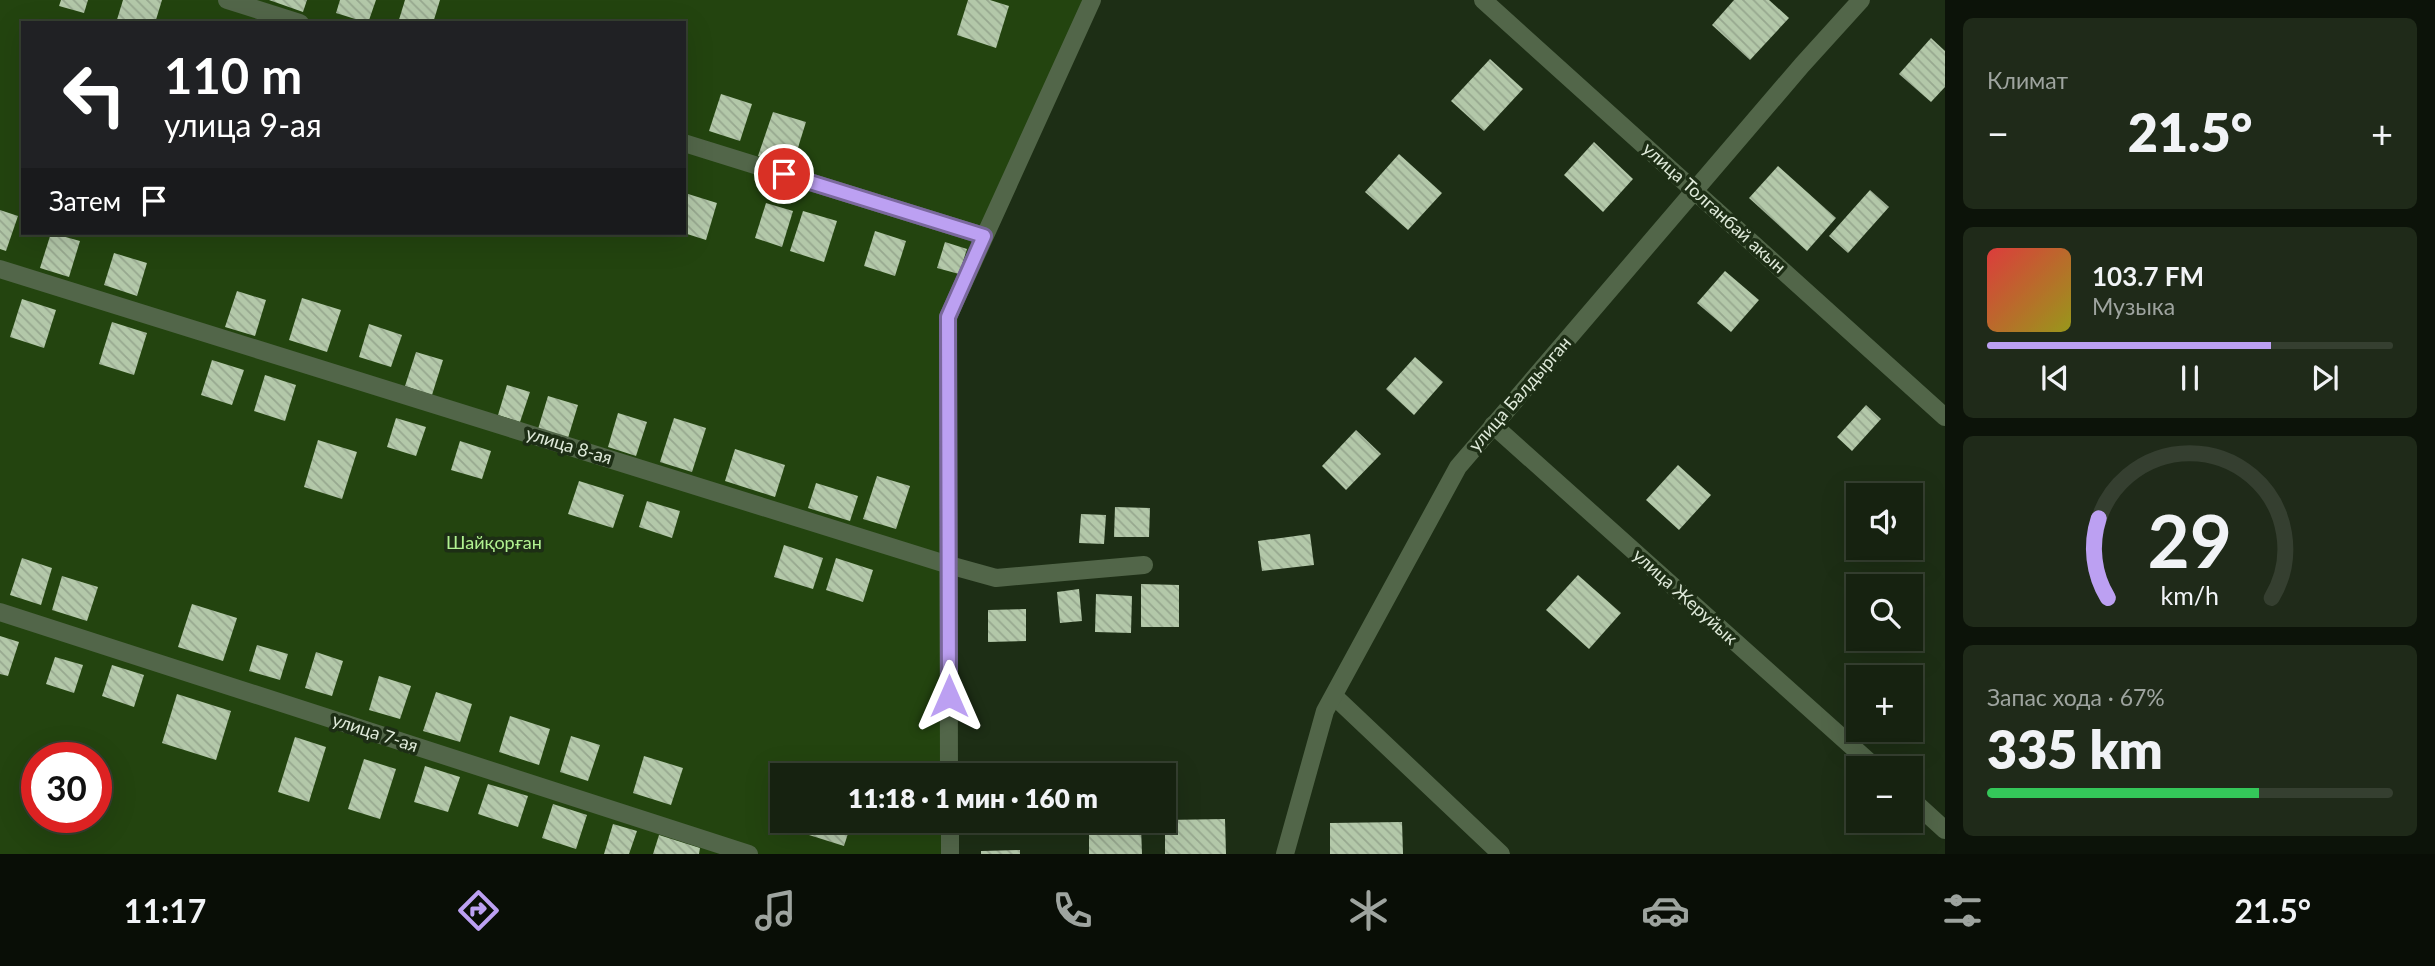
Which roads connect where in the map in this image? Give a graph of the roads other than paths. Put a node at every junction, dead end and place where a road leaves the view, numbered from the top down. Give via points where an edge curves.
1 (227, 0) edge
2 (1092, 0) edge
3 (1483, 0) edge
4 (1861, 0) edge
5 (294, 21) edge
6 (686, 144) edge
7 (1694, 191) junction
8 (984, 236) junction
9 (0, 270) edge
10 (1945, 416) edge
11 (1493, 425) junction
12 (949, 565) junction
13 (1144, 565) dead end
14 (0, 612) edge
15 (1334, 696) junction
16 (1863, 756) edge
17 (949, 763) edge
18 (1923, 810) edge
19 (1945, 830) edge
20 (950, 833) edge
21 (749, 854) edge
22 (950, 854) edge
23 (1285, 854) edge
24 (1501, 854) edge

1 - 5 street
2 - 8 street
3 - 7 street, улица Толганбай акын
4 - 7 street, улица Балдырган
6 - 8 street
7 - 10 street, улица Толганбай акын
7 - 11 street, улица Балдырган
8 - 12 street via 948,317
9 - 12 street, улица 8-ая
11 - 15 street, улица Балдырган via 1458,467
11 - 16 street, улица Жеруйык
12 - 13 street, улица 8-ая via 996,578
12 - 17 street
14 - 21 street, улица 7-ая
15 - 23 street, улица Балдырган via 1325,711
15 - 24 street
18 - 19 street
20 - 22 street

